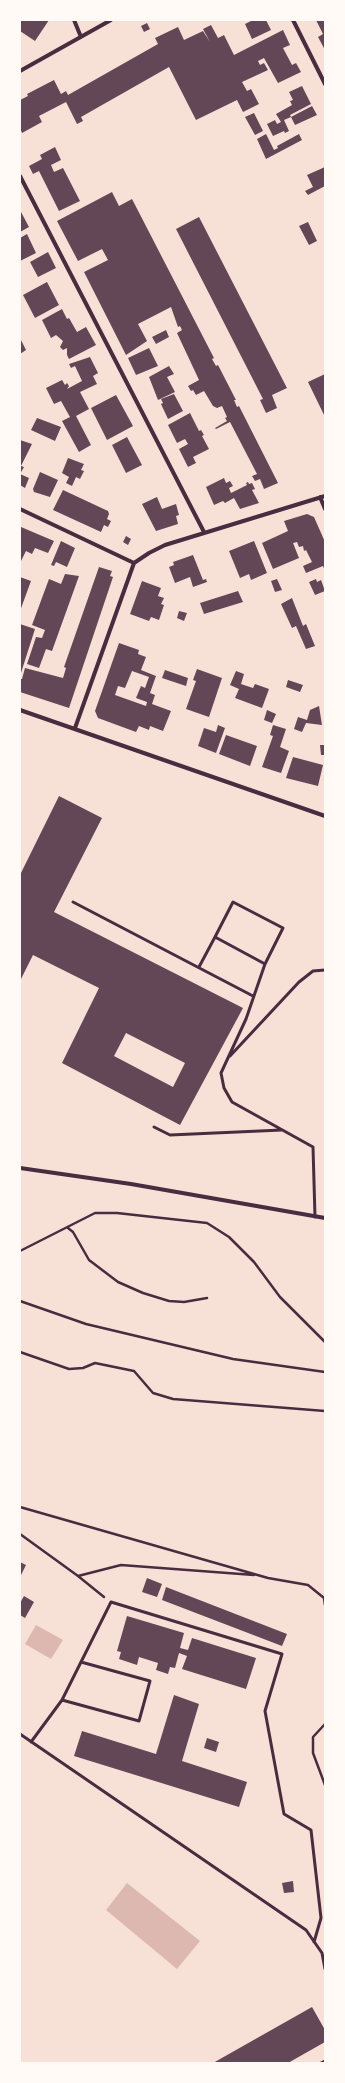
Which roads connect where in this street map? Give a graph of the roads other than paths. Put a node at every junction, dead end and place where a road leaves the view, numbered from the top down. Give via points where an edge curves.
1 (74, 20) edge
2 (111, 20) edge
3 (293, 20) edge
4 (81, 36) junction
5 (20, 71) edge
6 (325, 84) edge
7 (20, 176) edge
8 (325, 496) edge
9 (320, 497) junction
10 (20, 509) edge
11 (325, 509) edge
12 (204, 532) junction
13 (134, 563) junction
14 (20, 710) edge
15 (75, 728) junction
16 (325, 816) edge
17 (73, 902) dead end
18 (215, 937) junction
19 (265, 964) junction
20 (199, 967) junction
21 (325, 970) edge
22 (253, 996) junction
23 (227, 1059) junction
24 (154, 1127) dead end
25 (282, 1130) junction
26 (20, 1168) edge
27 (315, 1217) junction
28 (325, 1218) edge
29 (81, 1662) junction
30 (62, 1700) junction
31 (20, 1734) edge
32 (31, 1742) junction
33 (314, 1942) junction
34 (325, 1969) edge
35 (325, 2061) edge
36 (321, 2063) edge

1 - 4 street
2 - 4 street
3 - 6 street
4 - 5 street
7 - 12 street
8 - 9 street
9 - 11 street
9 - 12 street
10 - 13 street
12 - 13 street via 165,545
13 - 15 street
14 - 15 street
15 - 16 street
17 - 20 lane
18 - 19 lane
18 - 19 lane via 233,902 283,928
18 - 20 lane
19 - 22 lane
20 - 22 lane
21 - 23 lane via 313,971 299,982
22 - 23 lane via 246,1019
23 - 25 lane via 221,1073 224,1088 232,1102
24 - 25 lane via 170,1135
25 - 27 lane via 313,1147
26 - 27 street via 131,1184
27 - 28 street
29 - 30 lane
29 - 30 lane via 150,1681 139,1721
29 - 33 lane via 111,1602 282,1654 265,1711 284,1814 311,1830 321,1918
30 - 32 lane
31 - 32 lane
32 - 33 lane via 306,1930
33 - 34 lane via 322,1953
35 - 36 lane

